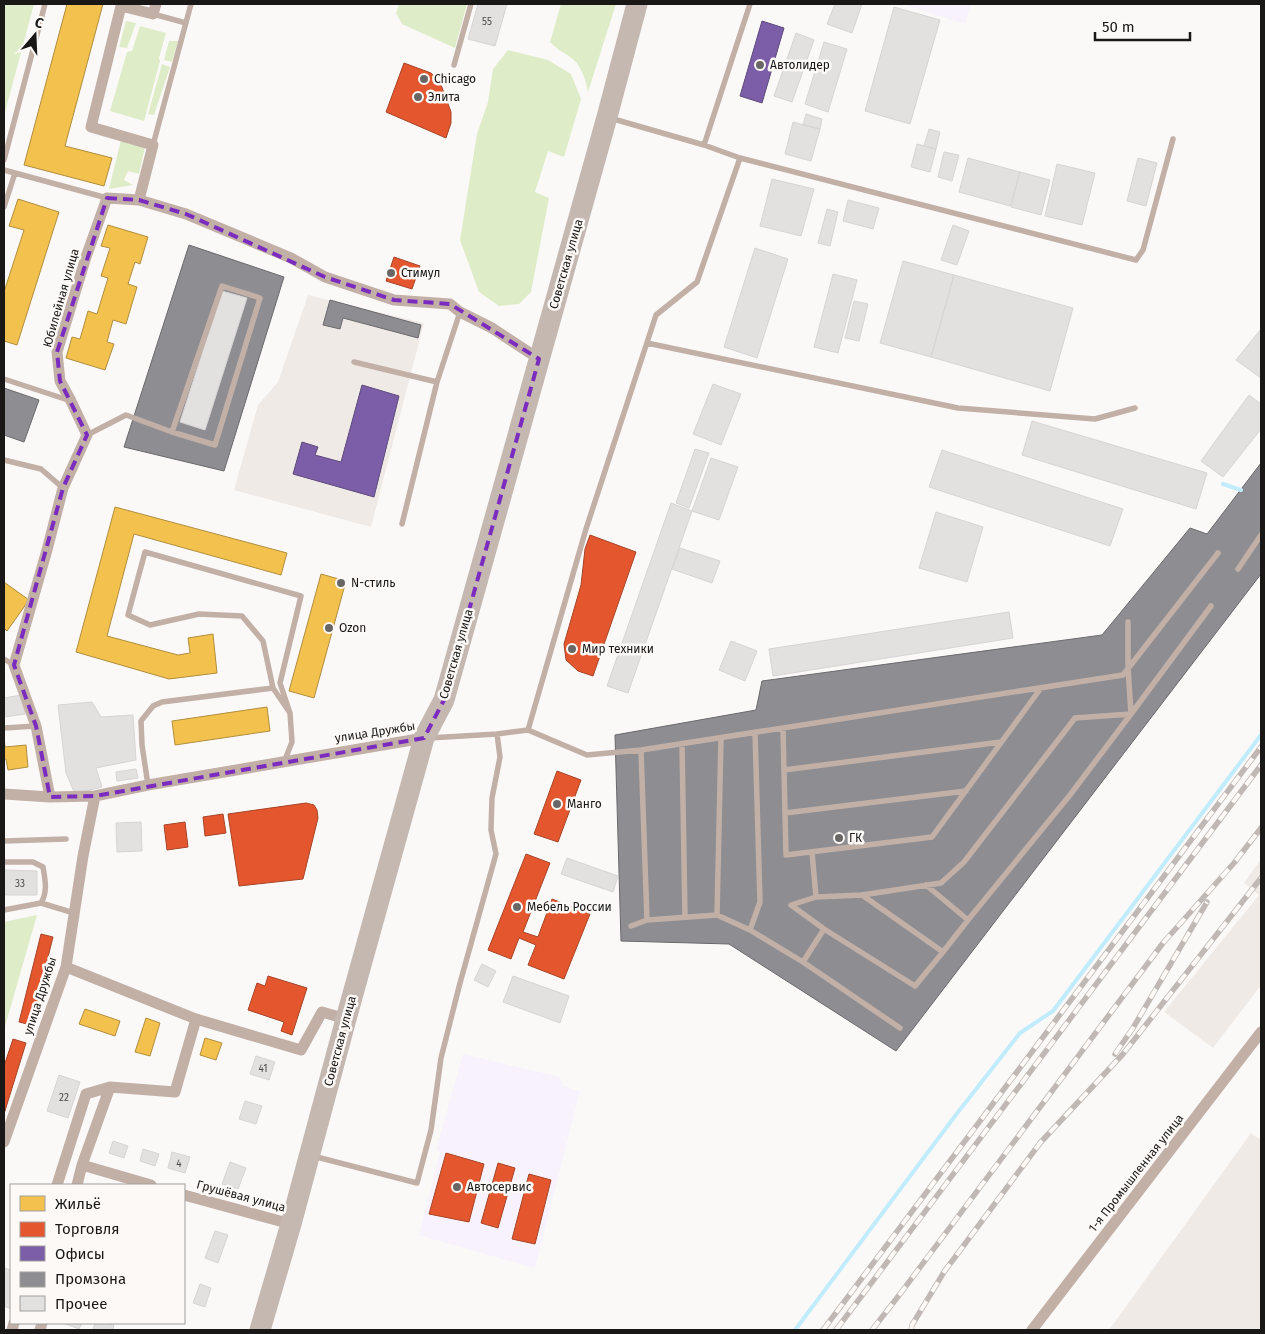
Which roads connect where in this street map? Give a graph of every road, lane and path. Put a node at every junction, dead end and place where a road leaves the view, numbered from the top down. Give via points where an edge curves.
1 (45, 4) edge
2 (191, 4) edge
3 (471, 4) edge
4 (637, 4) edge
5 (750, 4) edge
6 (155, 9) edge
7 (186, 23) junction
8 (454, 65) dead end
9 (607, 117) junction
10 (1173, 139) dead end
11 (153, 144) junction
12 (704, 145) junction
13 (740, 158) junction
14 (4, 160) edge
15 (4, 170) edge
16 (15, 173) junction
17 (107, 198) junction
18 (139, 200) junction
19 (4, 207) edge
20 (460, 312) junction
21 (647, 343) junction
22 (539, 359) junction
23 (354, 362) dead end
24 (4, 380) edge
25 (436, 382) junction
26 (71, 401) junction
27 (1135, 408) dead end
28 (172, 432) junction
29 (87, 435) junction
30 (4, 460) edge
31 (63, 488) junction
32 (402, 524) dead end
33 (1261, 535) edge
34 (1218, 553) dead end
35 (1238, 569) dead end
36 (1211, 606) dead end
37 (1128, 622) dead end
38 (9, 662) edge
39 (1128, 667) junction
40 (273, 688) junction
41 (1041, 688) junction
42 (290, 713) junction
43 (1131, 714) junction
44 (36, 726) junction
45 (4, 728) edge
46 (783, 728) junction
47 (528, 730) junction
48 (755, 732) junction
49 (497, 734) junction
50 (424, 738) junction
51 (721, 738) junction
52 (1001, 742) junction
53 (682, 744) junction
54 (641, 750) junction
55 (284, 762) junction
56 (784, 770) junction
57 (148, 785) junction
58 (966, 791) junction
59 (4, 794) edge
60 (95, 796) junction
61 (50, 797) junction
62 (785, 813) junction
63 (66, 839) dead end
64 (4, 841) edge
65 (812, 852) junction
66 (4, 862) edge
67 (926, 885) junction
68 (862, 895) junction
69 (816, 897) junction
70 (41, 903) junction
71 (4, 910) edge
72 (74, 913) junction
73 (717, 915) junction
74 (685, 918) junction
75 (646, 920) junction
76 (968, 920) junction
77 (631, 926) dead end
78 (824, 929) junction
79 (750, 930) junction
80 (943, 952) junction
81 (802, 962) junction
82 (66, 967) junction
83 (196, 1019) junction
84 (346, 1019) junction
85 (900, 1028) dead end
86 (1261, 1032) edge
87 (110, 1087) junction
88 (4, 1142) edge
89 (309, 1155) junction
90 (82, 1165) junction
91 (57, 1184) edge
92 (77, 1184) edge
93 (148, 1184) edge
94 (185, 1195) edge
95 (291, 1224) junction
96 (260, 1330) edge
97 (1032, 1330) edge

1 - 14 lane
2 - 7 lane
3 - 8 lane
4 - 9 highway, Советская улица
5 - 12 lane
6 - 7 lane
6 - 11 street via 121,6 91,127
7 - 11 lane
9 - 12 lane
9 - 22 highway, Советская улица
10 - 13 lane via 1143,250 1136,260
11 - 18 street
12 - 13 lane
13 - 21 lane via 697,282 656,315
15 - 16 lane
16 - 17 lane
16 - 19 lane
17 - 18 street
17 - 26 street, Юбилейная улица via 57,352 60,381
18 - 20 street via 186,214 291,258 325,277 394,300 450,304
20 - 22 street via 492,328
20 - 25 lane
21 - 27 lane via 958,408 1095,419
21 - 47 lane via 586,529
22 - 50 highway, Советская улица via 444,700
23 - 25 lane
24 - 26 lane
25 - 32 lane
26 - 29 street, Юбилейная улица
28 - 28 lane via 215,445 260,298 222,286
28 - 29 lane via 126,415
29 - 31 street
30 - 31 lane via 41,469
31 - 38 street via 47,550
33 - 35 lane
34 - 39 lane
36 - 43 lane
37 - 39 lane
38 - 44 street
39 - 41 lane via 1122,675
39 - 43 lane
40 - 42 lane
40 - 42 lane via 263,641 242,616 200,614 150,625 128,615 145,552 301,596 280,682
40 - 57 lane via 162,702 154,706 142,721
41 - 46 lane
41 - 52 lane
42 - 55 lane via 292,742
43 - 67 lane via 1075,718 964,862 941,883
43 - 76 lane
44 - 45 lane
44 - 61 street
46 - 48 lane
46 - 56 lane
47 - 49 lane
47 - 54 lane via 587,755
48 - 51 lane
48 - 79 lane via 760,902
49 - 50 lane
49 - 89 lane via 500,757 492,798 491,830 496,854 441,1058 430,1130 417,1183
50 - 55 street, улица Дружбы
50 - 84 highway, Советская улица
51 - 53 lane
51 - 73 lane
52 - 56 lane
52 - 58 lane
53 - 54 lane
53 - 74 lane
54 - 75 lane
55 - 57 street, улица Дружбы
56 - 62 lane
57 - 60 street, улица Дружбы
58 - 62 lane
58 - 65 lane via 932,837
59 - 61 street, улица Дружбы
60 - 61 street, улица Дружбы
60 - 72 street, улица Дружбы
62 - 65 lane via 786,855
63 - 64 lane
65 - 69 lane
66 - 70 lane via 33,862 43,868 46,881 45,897
67 - 68 lane
67 - 76 lane
68 - 69 lane
68 - 80 lane
69 - 78 lane via 791,905
70 - 71 lane
70 - 72 lane
72 - 82 street, улица Дружбы
73 - 74 lane
73 - 79 lane
74 - 75 lane
75 - 77 lane
76 - 80 lane
78 - 80 lane via 915,986
78 - 81 lane
79 - 81 lane
81 - 85 lane
82 - 83 street
82 - 88 street, улица Дружбы
83 - 84 street via 300,1050 322,1012
83 - 87 street via 175,1092
84 - 89 highway, Советская улица
86 - 97 street, 1-я Промышленная улица
87 - 90 street
87 - 91 street via 86,1094
89 - 95 highway, Советская улица
90 - 92 street
90 - 93 street
94 - 95 street, Грушёвая улица
95 - 96 highway, Советская улица

